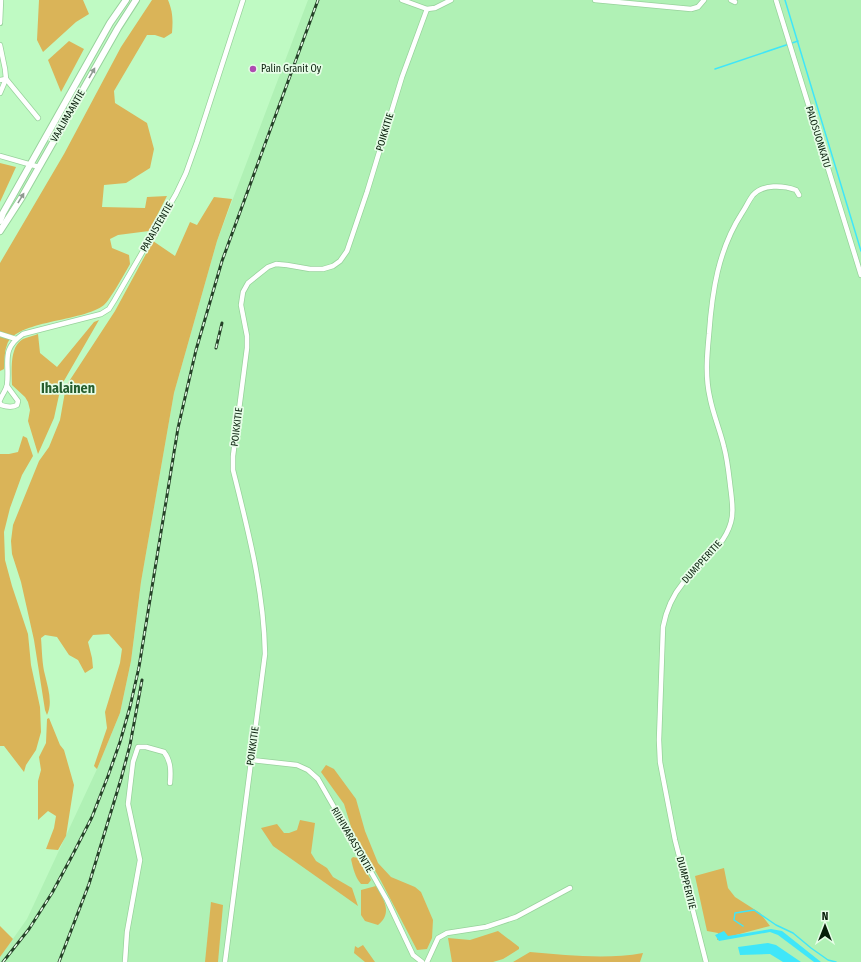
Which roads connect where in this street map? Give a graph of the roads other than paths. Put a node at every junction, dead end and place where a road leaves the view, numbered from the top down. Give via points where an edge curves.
1 (1, 0) edge
2 (126, 0) edge
3 (136, 0) edge
4 (243, 0) edge
5 (402, 0) edge
6 (451, 0) edge
7 (595, 0) edge
8 (704, 0) edge
9 (776, 0) edge
10 (427, 9) junction
11 (0, 23) edge
12 (0, 45) edge
13 (6, 79) junction
14 (0, 80) edge
15 (0, 93) edge
16 (38, 118) dead end
17 (0, 156) edge
18 (30, 164) junction
19 (39, 167) junction
20 (799, 195) dead end
21 (0, 220) edge
22 (0, 231) edge
23 (861, 275) edge
24 (0, 334) edge
25 (16, 339) junction
26 (7, 386) junction
27 (0, 400) edge
28 (0, 403) edge
29 (251, 760) junction
30 (170, 783) dead end
31 (570, 888) dead end
32 (413, 955) junction
33 (125, 962) edge
34 (225, 962) edge
35 (414, 962) edge
36 (422, 962) edge
37 (426, 962) edge
38 (706, 962) edge

1 - 11 street
2 - 18 main road, VAALIMAANTIE via 110,23
19 -> 3 main road, VAALIMAANTIE
4 - 25 street, PARAISTENTIE via 186,173 109,309 101,314 23,334
5 - 10 street
6 - 10 street
7 - 8 street via 691,9 698,7
9 - 23 street, PALOSUONKATU
10 - 29 street, POIKKITIE via 402,77 347,251 340,262 319,269 276,264 268,267 248,283 243,292 241,305 247,336 233,470 255,563 265,633 265,654
12 - 13 street
13 - 14 street
13 - 15 street
13 - 16 street
17 - 18 street
18 - 19 street
18 - 21 main road, VAALIMAANTIE
22 -> 19 main road, VAALIMAANTIE
20 - 38 street, DUMPPERITIE via 796,190 775,186 758,191 752,196 732,229 722,254 712,302 707,377 710,398 727,460 733,512 722,542 676,592 663,626 660,762 674,840
24 - 25 street
25 - 26 street via 7,355
26 - 27 street
26 - 28 street via 17,399 17,405 6,407
29 - 32 street, RIIHIVARASTONTIE via 297,766 308,770 318,779 387,900
29 - 34 street, POIKKITIE
30 - 33 street via 169,758 164,752 138,747 133,762 128,804 140,860 127,932
31 - 37 street via 516,917 486,927 447,933 438,938
32 - 35 street
32 - 36 street, RIIHIVARASTONTIE

